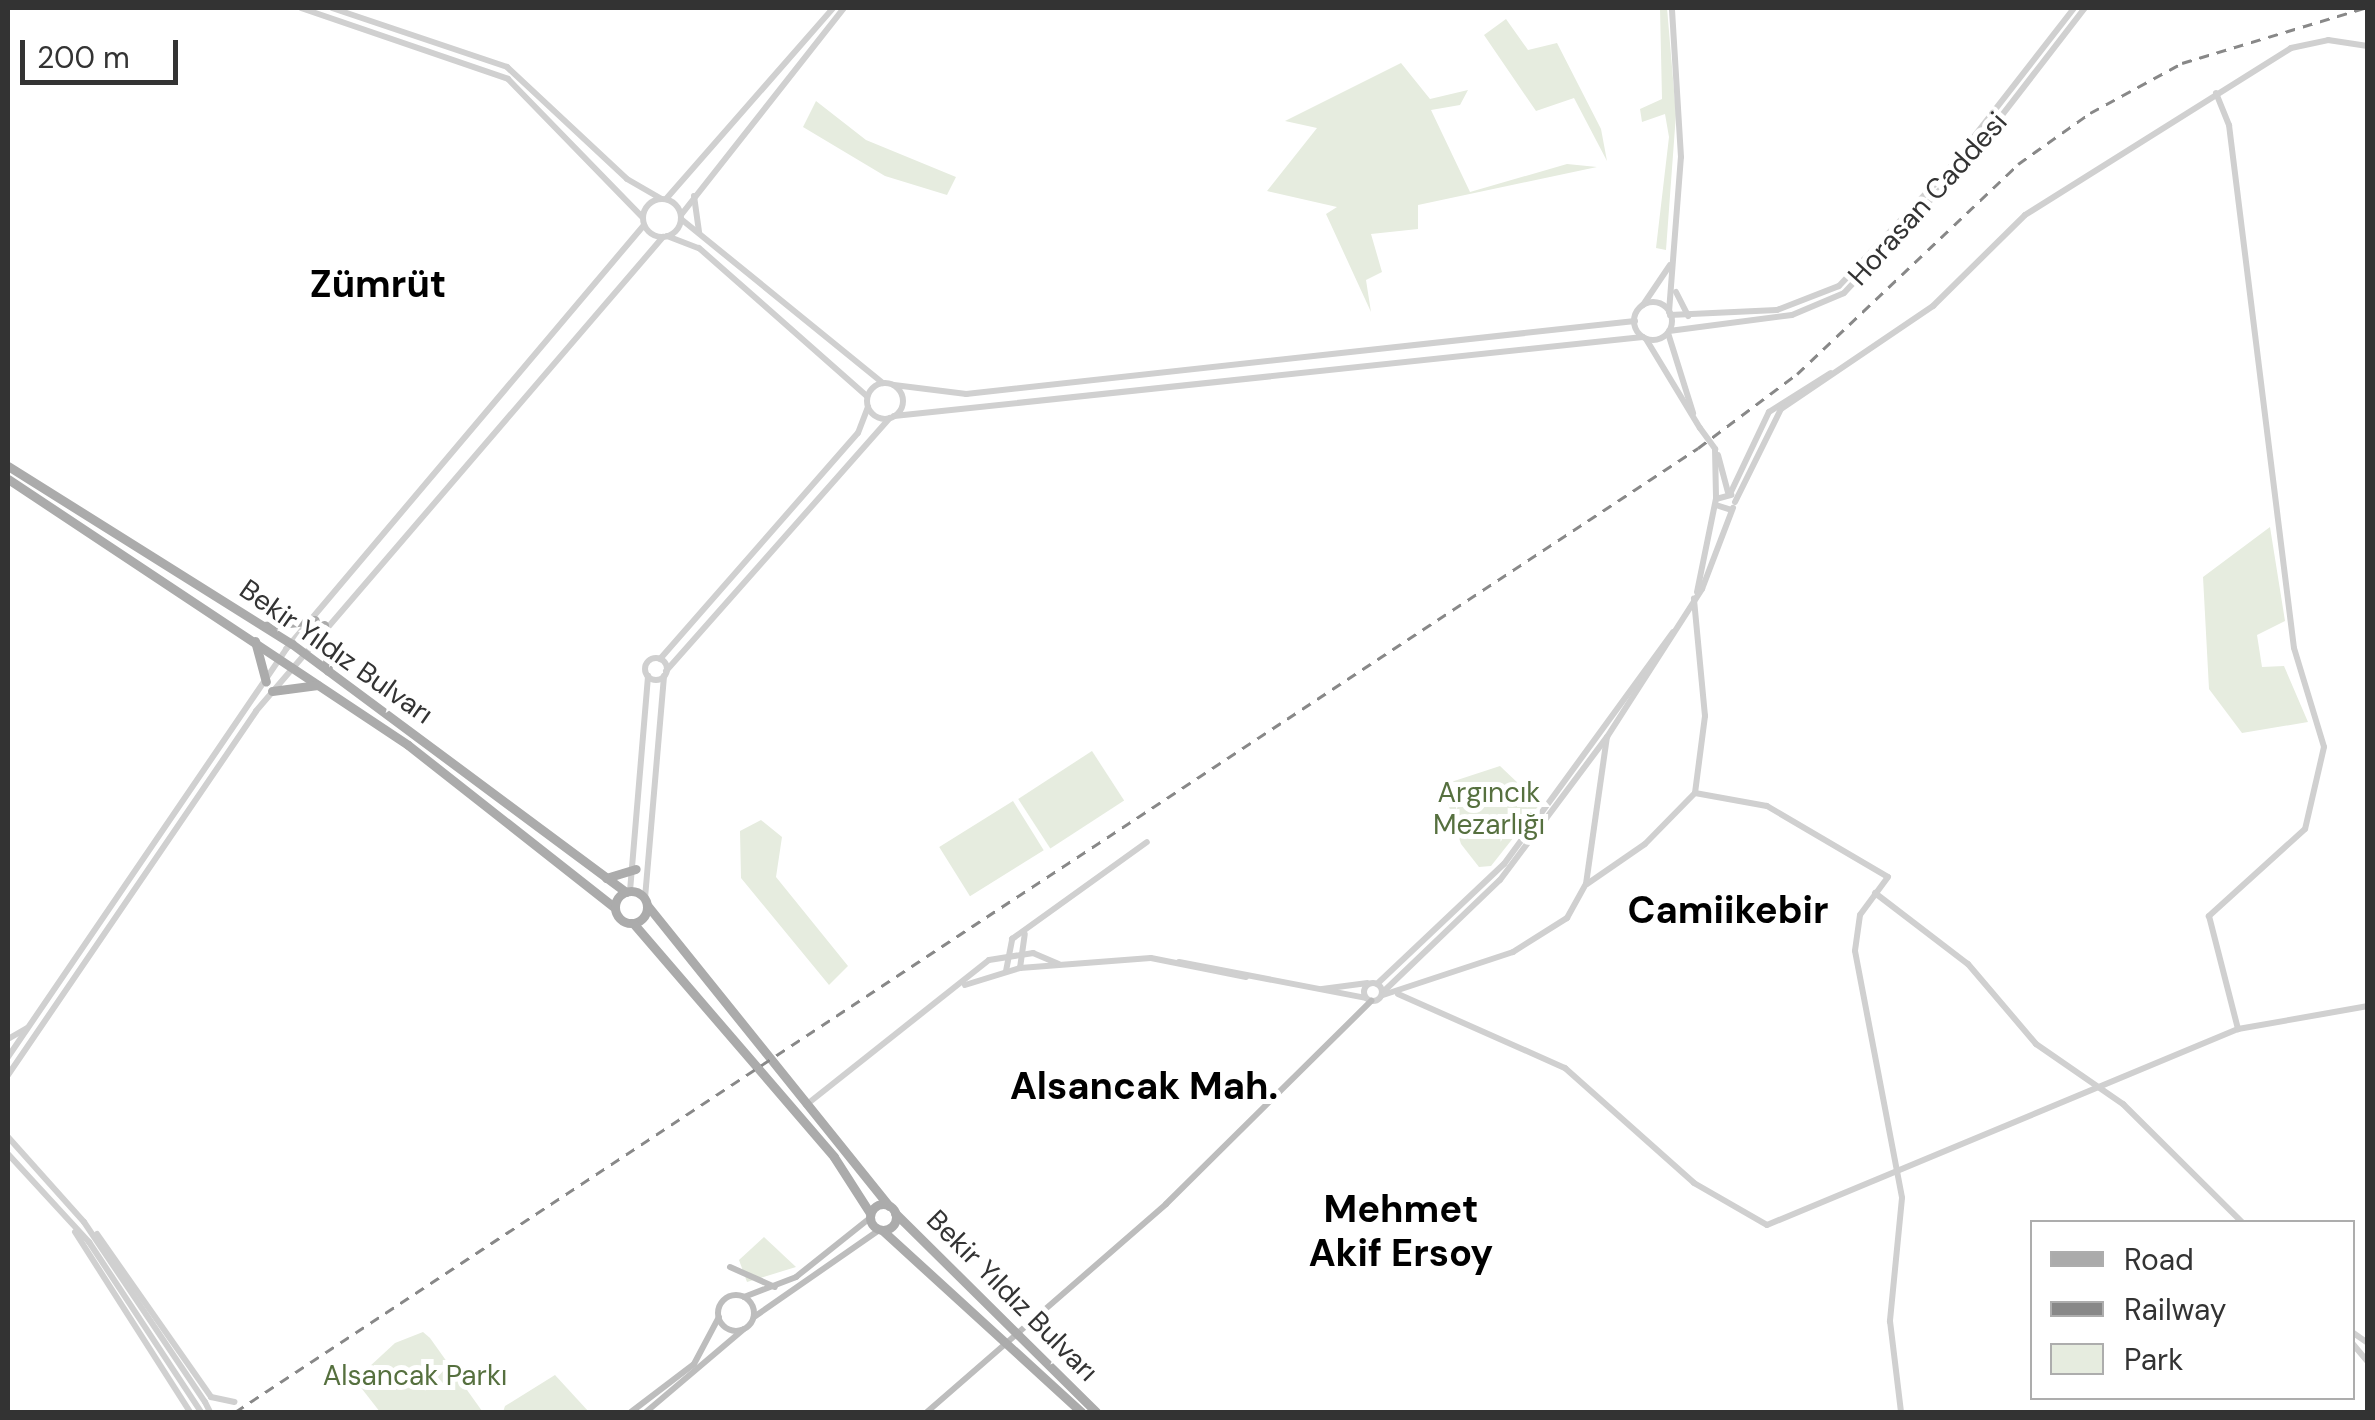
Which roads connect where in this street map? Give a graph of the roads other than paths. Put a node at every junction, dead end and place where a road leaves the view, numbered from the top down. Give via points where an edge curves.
1 (301, 8) edge
2 (332, 8) edge
3 (833, 8) edge
4 (844, 8) edge
5 (1672, 8) edge
6 (2074, 8) edge
7 (2085, 8) edge
8 (2368, 46) edge
9 (2216, 93) junction
10 (695, 192) junction
11 (664, 199) junction
12 (681, 217) junction
13 (643, 221) junction
14 (665, 237) junction
15 (701, 238) junction
16 (1670, 265) junction
17 (1675, 289) junction
18 (1642, 306) junction
19 (1670, 314) junction
20 (1689, 317) junction
21 (1634, 321) junction
22 (1668, 332) junction
23 (1644, 338) junction
24 (1832, 373) junction
25 (884, 383) junction
26 (894, 386) junction
27 (868, 396) junction
28 (868, 408) junction
29 (892, 417) junction
30 (1700, 428) junction
31 (1715, 449) junction
32 (8, 466) edge
33 (1724, 468) junction
34 (1741, 472) junction
35 (8, 479) edge
36 (431, 481) junction
37 (423, 490) junction
38 (442, 492) junction
39 (1729, 493) junction
40 (436, 500) junction
41 (1716, 502) junction
42 (1734, 505) junction
43 (1695, 595) junction
44 (320, 622) junction
45 (260, 625) junction
46 (1674, 632) junction
47 (254, 639) junction
48 (292, 644) junction
49 (305, 654) junction
50 (280, 658) junction
51 (660, 659) junction
52 (293, 668) junction
53 (329, 674) junction
54 (665, 674) junction
55 (648, 676) junction
56 (318, 685) junction
57 (269, 686) junction
58 (1607, 737) junction
59 (1695, 792) junction
60 (1147, 842) dead end
61 (636, 869) junction
62 (606, 878) junction
63 (1586, 884) junction
64 (628, 891) junction
65 (1875, 893) junction
66 (646, 902) junction
67 (616, 908) junction
68 (633, 923) junction
69 (1025, 932) junction
70 (1016, 953) junction
71 (1002, 955) junction
72 (1059, 964) junction
73 (1013, 969) junction
74 (1373, 983) junction
75 (964, 985) junction
76 (1321, 990) junction
77 (1382, 994) junction
78 (1398, 994) junction
79 (1368, 999) junction
80 (2368, 1006) edge
81 (28, 1028) junction
82 (2238, 1029) junction
83 (8, 1039) edge
84 (8, 1057) edge
85 (8, 1075) edge
86 (2094, 1089) junction
87 (806, 1104) junction
88 (8, 1137) edge
89 (8, 1154) edge
90 (1897, 1176) junction
91 (892, 1209) junction
92 (870, 1216) junction
93 (2240, 1220) edge
94 (881, 1230) junction
95 (730, 1267) dead end
96 (776, 1287) junction
97 (744, 1297) junction
98 (719, 1317) junction
99 (754, 1317) junction
100 (744, 1329) junction
101 (1015, 1342) junction
102 (234, 1402) dead end
103 (199, 1408) edge
104 (210, 1412) edge
105 (631, 1412) edge
106 (646, 1412) edge
107 (927, 1412) edge
108 (1081, 1412) edge
109 (1096, 1412) edge
110 (1901, 1412) edge

1 - 13 street via 508,80
2 - 11 street via 514,71 626,179
3 - 11 street
4 - 10 street
5 - 16 street via 1681,157
6 - 20 street, Horasan Caddesi via 1948,170 1839,286 1786,308
7 - 22 street, Horasan Caddesi via 1966,164 1844,293 1792,315
8 - 9 street via 2303,43
9 - 24 street via 2025,215 1933,306
9 - 82 street via 2229,125 2294,648 2324,747 2311,820 2209,916
10 - 12 street
10 - 15 street
11 - 12 street
11 - 13 street
12 - 14 street
12 - 15 street
13 - 14 street
13 - 36 street
14 - 27 street via 699,248
14 - 38 street
15 - 25 street
16 - 17 street
16 - 18 street
17 - 19 street
17 - 20 street
18 - 19 street, Horasan Caddesi
18 - 21 street
19 - 20 street, Horasan Caddesi
19 - 22 street
21 - 23 street
21 - 26 street via 966,394
22 - 23 street, Horasan Caddesi
22 - 30 street via 1672,368
23 - 29 street, Horasan Caddesi
23 - 30 street
24 - 34 street via 1773,407
24 - 42 street via 1774,416
25 - 26 street
25 - 27 street
26 - 29 street via 903,401
27 - 28 street
28 - 29 street
28 - 51 street via 858,433
29 - 54 street
30 - 31 street, bridge
31 - 33 street
31 - 41 street
32 - 45 main road, Bekir Yıldız Bulvarı
33 - 34 street
33 - 39 street
34 - 39 street
35 - 47 main road, Bekir Yıldız Bulvarı
36 - 37 street
36 - 38 street
37 - 40 street
37 - 44 street
38 - 40 street
39 - 41 street
39 - 42 street
40 - 44 street
41 - 42 street
41 - 43 street
42 - 43 street
43 - 46 street
43 - 59 street via 1705,706
44 - 45 main road
44 - 48 street
44 - 49 street
44 - 53 main road
45 - 48 main road, Bekir Yıldız Bulvarı
46 - 58 street
46 - 74 street via 1516,850
47 - 50 main road, Bekir Yıldız Bulvarı
47 - 57 main road
48 - 49 main road, Bekir Yıldız Bulvarı
48 - 50 street
49 - 52 street
49 - 53 main road, Bekir Yıldız Bulvarı
50 - 52 main road, Bekir Yıldız Bulvarı
50 - 57 street
51 - 54 street
51 - 55 street via 647,663
52 - 56 main road, Bekir Yıldız Bulvarı
52 - 57 street
53 - 62 main road, Bekir Yıldız Bulvarı
54 - 55 street
54 - 66 street
55 - 61 street
56 - 57 main road
56 - 67 main road, Bekir Yıldız Bulvarı
57 - 81 street
57 - 85 street
58 - 63 street
58 - 77 street via 1500,880
59 - 63 street via 1637,851
59 - 65 street via 1786,815 1888,877
60 - 69 street
61 - 62 main road
61 - 64 street
62 - 64 main road, Bekir Yıldız Bulvarı
63 - 78 street via 1567,918 1536,940
64 - 66 main road, Bekir Yıldız Bulvarı
64 - 67 main road
65 - 86 street via 1968,964 2036,1044
65 - 90 street via 1858,920 1856,963
66 - 68 main road
66 - 87 main road, Bekir Yıldız Bulvarı
67 - 68 main road, Bekir Yıldız Bulvarı
68 - 92 main road via 834,1157
69 - 70 street
69 - 71 street
70 - 71 street
70 - 72 street
70 - 73 street
71 - 73 street
71 - 75 street
72 - 73 street
72 - 76 street via 1178,961
73 - 75 street
74 - 76 street
74 - 77 street
74 - 79 street
75 - 87 street
76 - 79 street
77 - 78 street
77 - 79 street
78 - 90 street via 1577,1076 1750,1221 1784,1223
79 - 101 main road
80 - 82 street
81 - 83 street
81 - 84 street
82 - 86 street
86 - 90 street
86 - 93 street via 2123,1104
87 - 91 main road, Bekir Yıldız Bulvarı
88 - 103 street via 84,1222
89 - 103 street via 66,1218
90 - 110 street via 1903,1230 1890,1330
91 - 92 main road
91 - 94 main road
91 - 101 main road, Bekir Yıldız Bulvarı
92 - 94 main road, Bekir Yıldız Bulvarı
92 - 96 main road
94 - 99 main road
94 - 101 main road, Bekir Yıldız Bulvarı
95 - 96 main road
96 - 97 main road
97 - 98 main road via 725,1299
97 - 99 main road
98 - 100 main road
98 - 105 main road via 694,1364
99 - 100 main road
100 - 106 main road
101 - 107 main road
101 - 108 main road, Bekir Yıldız Bulvarı
101 - 109 main road, Bekir Yıldız Bulvarı
102 - 103 street
103 - 104 street, bridge

